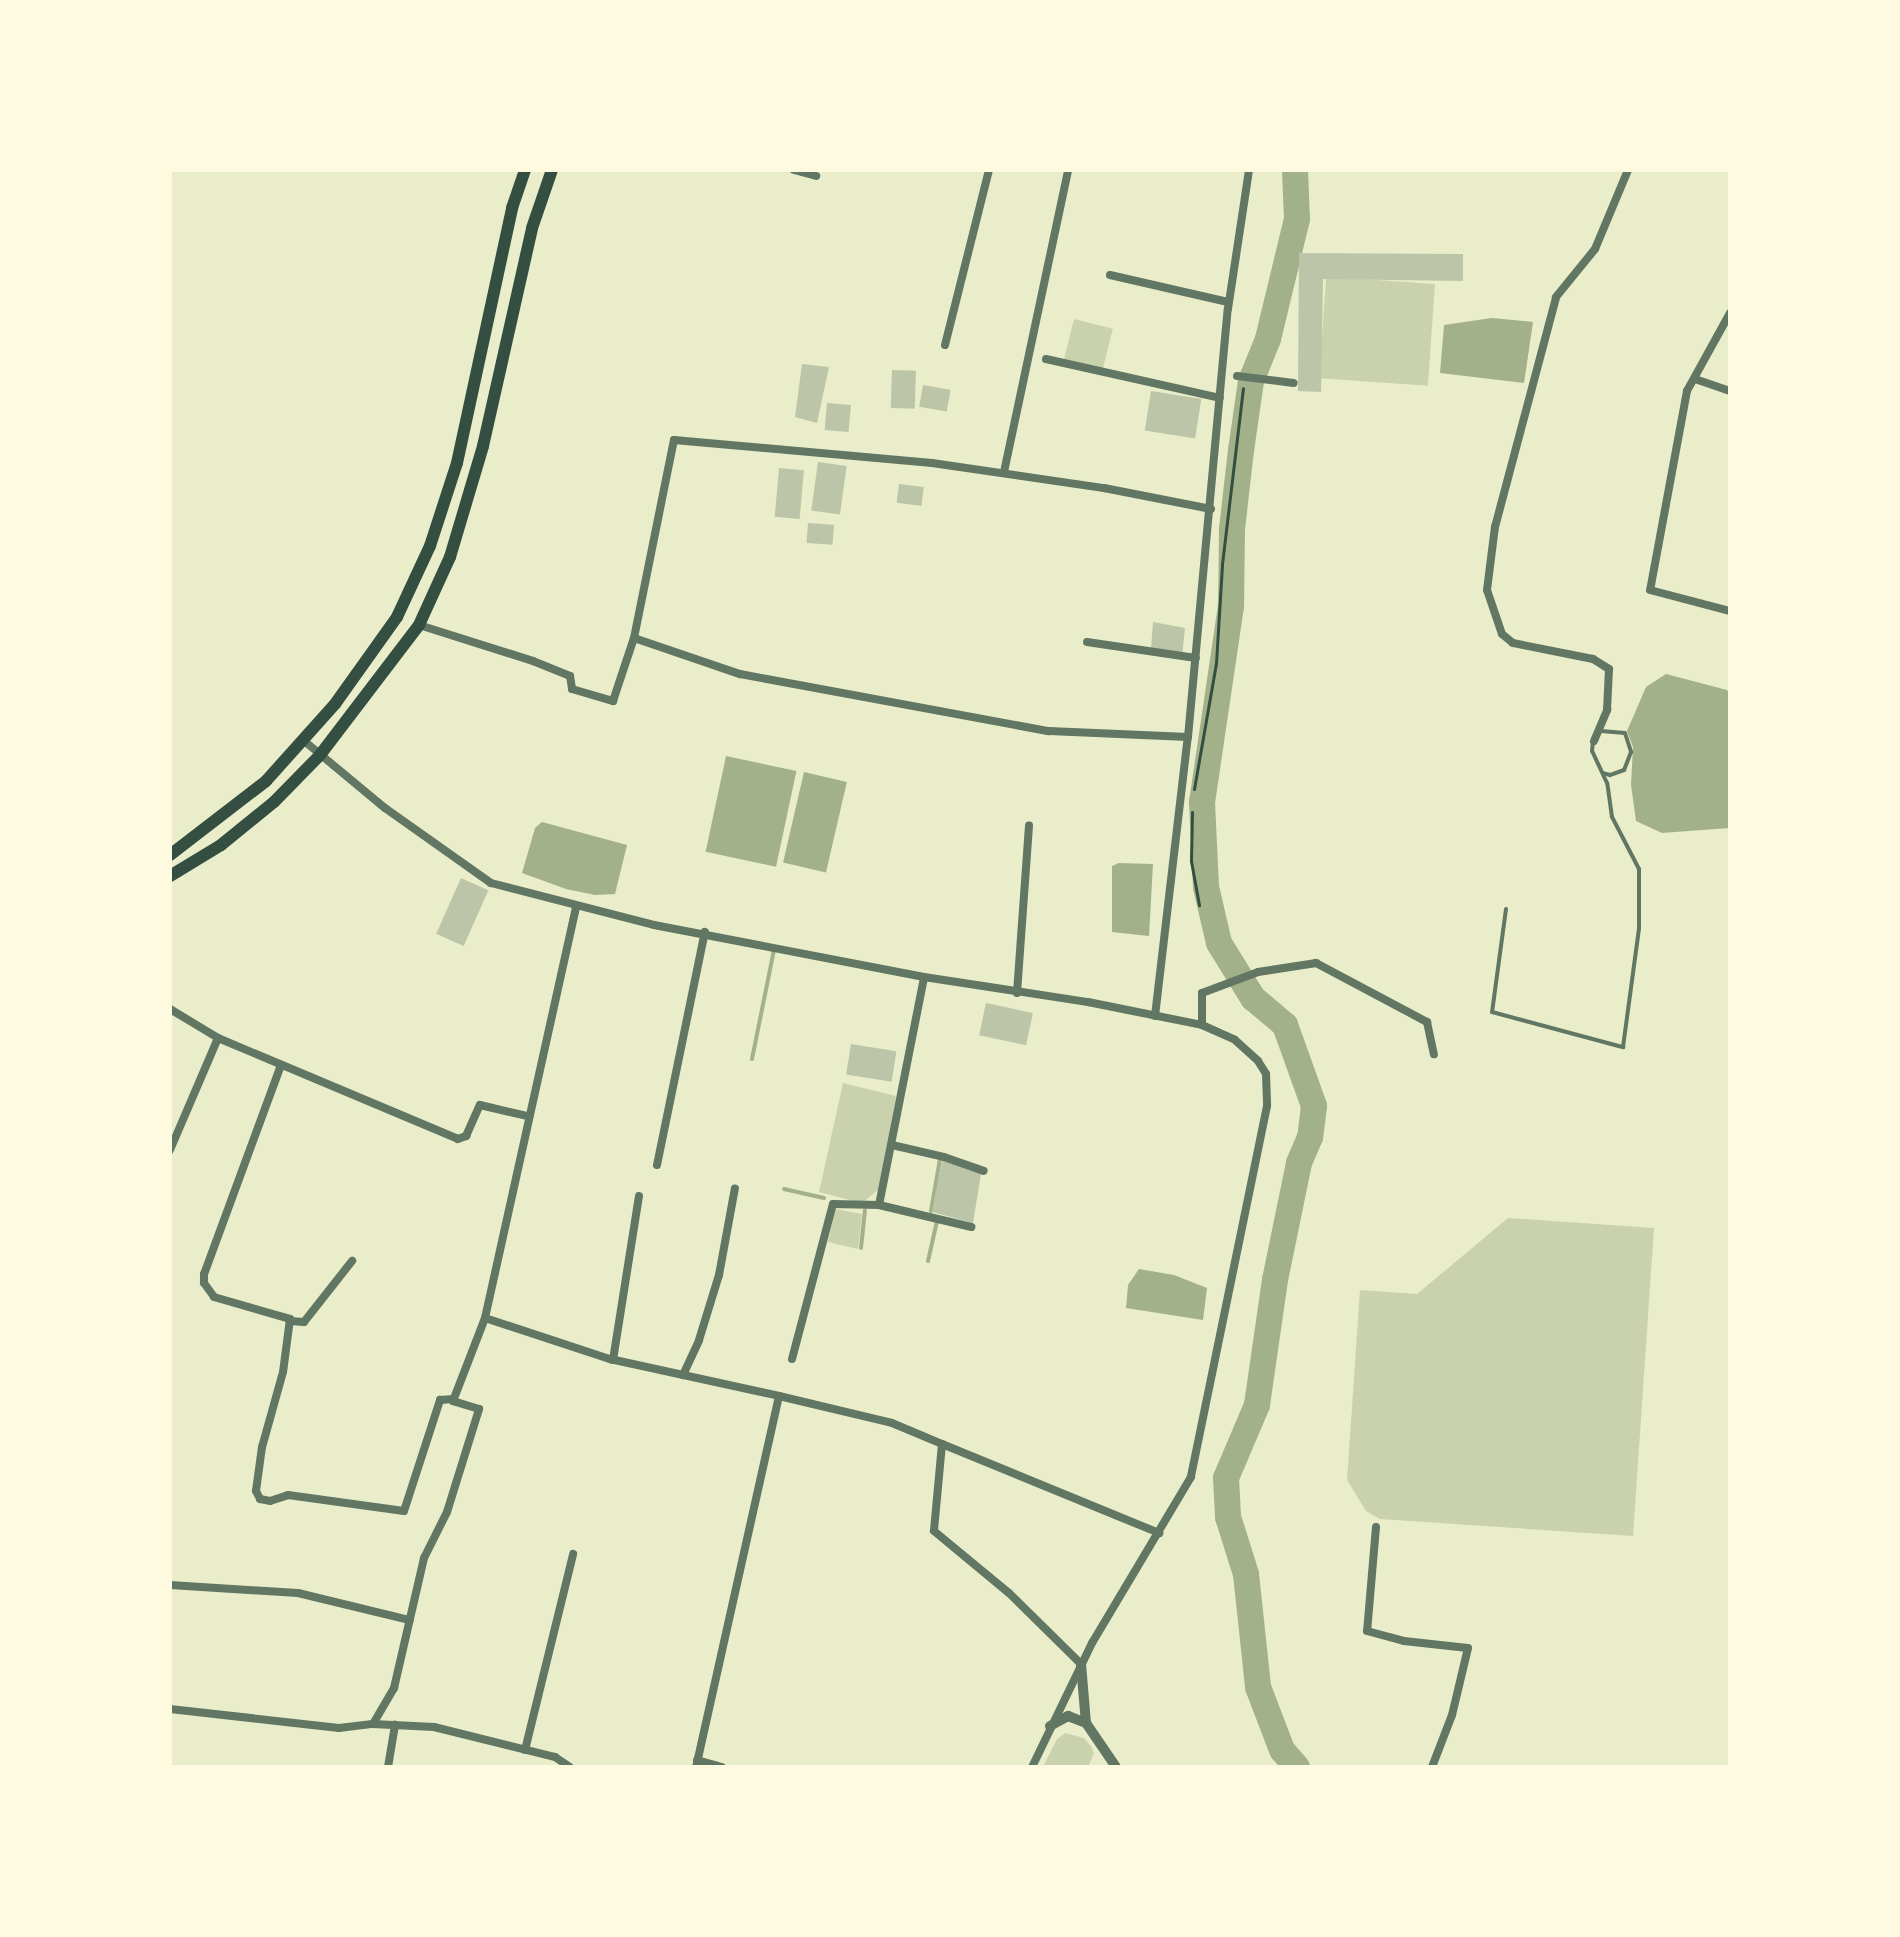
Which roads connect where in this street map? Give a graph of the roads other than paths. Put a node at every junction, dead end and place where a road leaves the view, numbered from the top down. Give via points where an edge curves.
1 (525, 170) edge
2 (552, 170) edge
3 (794, 170) edge
4 (989, 170) edge
5 (1068, 170) edge
6 (1249, 170) edge
7 (1628, 170) edge
8 (816, 176) dead end
9 (1110, 275) dead end
10 (1228, 302) junction
11 (1730, 313) edge
12 (945, 345) dead end
13 (1046, 359) dead end
14 (1240, 378) road end
15 (1695, 379) junction
16 (1294, 383) dead end
17 (1730, 391) edge
18 (1220, 398) junction
19 (1004, 472) junction
20 (1211, 509) junction
21 (1730, 611) edge
22 (419, 625) junction
23 (634, 638) junction
24 (1087, 642) dead end
25 (1196, 658) junction
26 (1188, 737) junction
27 (303, 740) junction
28 (1594, 741) junction
29 (320, 755) junction
30 (1603, 773) junction
31 (1029, 825) dead end
32 (170, 855) edge
33 (170, 876) edge
34 (576, 907) junction
35 (1506, 909) dead end
36 (705, 932) junction
37 (924, 977) junction
38 (1017, 993) junction
39 (170, 1009) edge
40 (1155, 1016) junction
41 (1202, 1025) junction
42 (218, 1038) junction
43 (1434, 1054) dead end
44 (281, 1065) junction
45 (527, 1116) junction
46 (892, 1145) junction
47 (170, 1150) edge
48 (657, 1165) dead end
49 (984, 1171) dead end
50 (735, 1188) dead end
51 (639, 1196) dead end
52 (879, 1205) junction
53 (971, 1227) dead end
54 (352, 1261) dead end
55 (485, 1318) junction
56 (290, 1321) junction
57 (792, 1359) dead end
58 (613, 1360) junction
59 (683, 1375) junction
60 (779, 1396) junction
61 (454, 1399) junction
62 (942, 1444) junction
63 (1376, 1527) dead end
64 (1159, 1533) junction
65 (573, 1554) dead end
66 (170, 1585) edge
67 (410, 1620) junction
68 (1081, 1664) junction
69 (170, 1709) edge
70 (1086, 1723) junction
71 (373, 1724) junction
72 (395, 1725) junction
73 (1050, 1726) junction
74 (525, 1750) junction
75 (697, 1763) edge
76 (388, 1767) edge
77 (570, 1767) edge
78 (722, 1767) edge
79 (1032, 1767) edge
80 (1116, 1767) edge
81 (1432, 1767) edge

1 - 27 main road via 512,208 457,463 430,546 397,617
2 - 22 main road via 529,242 483,446 450,557
3 - 8 street
4 - 12 street
5 - 19 street
6 - 10 street
7 - 28 street via 1595,249 1556,297 1495,527 1487,590 1502,634 1513,643 1593,659 1609,669 1607,710
9 - 10 street
10 - 18 street
11 - 15 street
13 - 18 street
14 - 16 street
15 - 17 street
15 - 21 street via 1687,391 1671,464 1650,590
18 - 20 street
19 - 20 street
19 - 23 street via 674,440
20 - 25 street
22 - 23 street via 533,661 570,676 572,689 610,701 616,698
22 - 29 main road
23 - 26 street via 740,674 1049,731
24 - 25 street
25 - 26 street
26 - 40 street
27 - 29 street
27 - 32 main road via 266,781
28 - 30 lane via 1594,757
28 - 30 lane via 1608,729 1625,733 1629,740 1628,765 1610,775
29 - 33 main road via 221,845
29 - 34 street via 491,883
30 - 35 lane via 1612,817 1639,869 1639,928 1623,1047 1492,1012
31 - 38 street
34 - 36 street
34 - 45 street
36 - 37 street
36 - 48 street
37 - 38 street
37 - 46 street
38 - 40 street
39 - 42 street
40 - 41 street
41 - 43 street via 1202,993 1258,972 1316,963 1427,1022
41 - 64 street via 1235,1040 1258,1061 1267,1088 1191,1477
42 - 44 street
42 - 47 street
44 - 45 street via 458,1139 466,1136 478,1105
44 - 56 street via 204,1283 214,1297 286,1315
45 - 55 street
46 - 49 street
46 - 52 street
50 - 59 street via 719,1275
51 - 58 street
52 - 53 street
52 - 57 street via 833,1204
54 - 56 street via 304,1322
55 - 58 street
55 - 61 street
56 - 61 street via 283,1372 262,1447 256,1491 260,1499 288,1495 404,1511 440,1400
58 - 59 street
59 - 60 street
60 - 62 street via 892,1423
60 - 75 street
61 - 67 street via 479,1409 447,1512 424,1558
62 - 64 street
62 - 68 street via 934,1531 1009,1593
63 - 81 street via 1367,1631 1468,1648 1452,1715
64 - 68 street
65 - 74 street
66 - 67 street via 298,1593
67 - 71 street via 394,1688
68 - 70 street
68 - 73 street
69 - 71 street via 339,1728
70 - 73 street via 1068,1716
70 - 80 street
71 - 72 street
72 - 74 street via 434,1727
72 - 76 street
73 - 79 street
74 - 77 street via 555,1757
75 - 78 street

